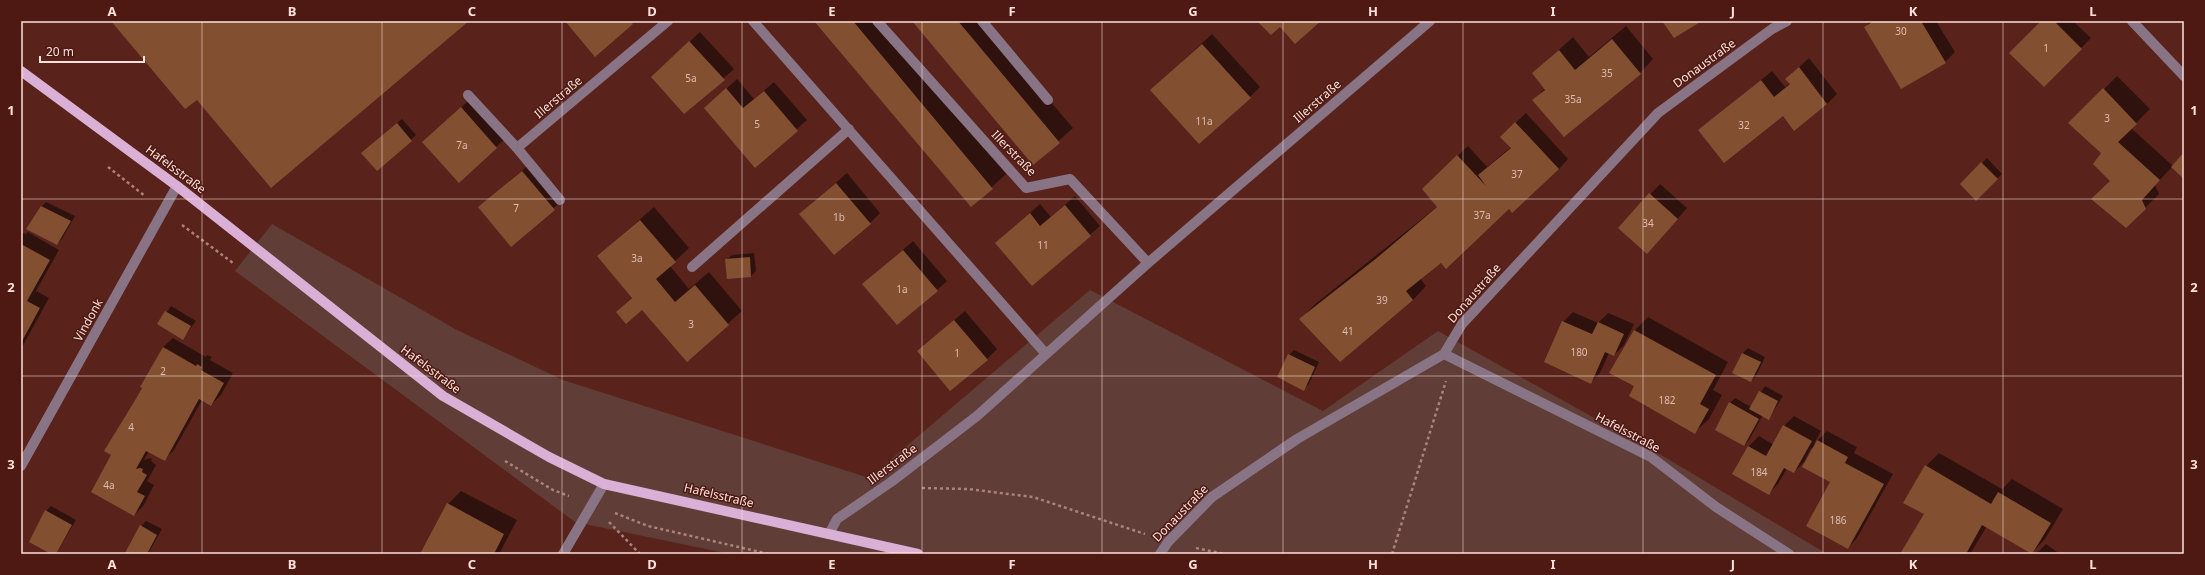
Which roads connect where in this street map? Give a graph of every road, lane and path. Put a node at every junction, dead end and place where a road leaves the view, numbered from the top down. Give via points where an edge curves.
1 (668, 21) edge
2 (753, 21) edge
3 (877, 21) edge
4 (982, 21) edge
5 (1430, 21) edge
6 (1787, 21) edge
7 (2132, 21) edge
8 (21, 71) edge
9 (2184, 76) edge
10 (468, 95) dead end
11 (1048, 100) dead end
12 (849, 129) junction
13 (517, 148) junction
14 (178, 186) junction
15 (560, 200) dead end
16 (1148, 263) junction
17 (692, 267) dead end
18 (1046, 354) junction
19 (1444, 354) junction
20 (21, 466) edge
21 (891, 482) junction
22 (604, 484) junction
23 (591, 503) junction
24 (829, 534) junction
25 (1168, 542) junction
26 (563, 554) edge
27 (640, 554) edge
28 (918, 554) edge
29 (1160, 554) edge
30 (1225, 554) edge
31 (1392, 554) edge
32 (1789, 554) edge

1 - 13 street, Illerstraße
2 - 12 street
3 - 16 street, Illerstraße via 1026,188 1070,179
4 - 11 street
5 - 16 street, Illerstraße
6 - 19 street, Donaustraße via 1772,29 1658,112 1462,324
7 - 9 street
8 - 14 main road, Hafelsstraße
10 - 13 street
12 - 17 street
12 - 18 street
13 - 15 street
14 - 20 street, Vindonk
14 - 22 main road, Hafelsstraße via 443,396 549,457
16 - 18 street, Illerstraße
18 - 21 street, Illerstraße via 977,416
19 - 25 street, Donaustraße via 1297,439 1212,497
19 - 31 path via 1446,380
19 - 32 street, Hafelsstraße via 1651,457 1716,507
21 - 24 street, Illerstraße via 837,519
21 - 25 path via 904,488 968,489 1032,497
22 - 23 street
22 - 24 main road, Hafelsstraße
23 - 26 street
23 - 27 path
24 - 28 main road, Hafelsstraße
25 - 29 street, Donaustraße
25 - 30 path

